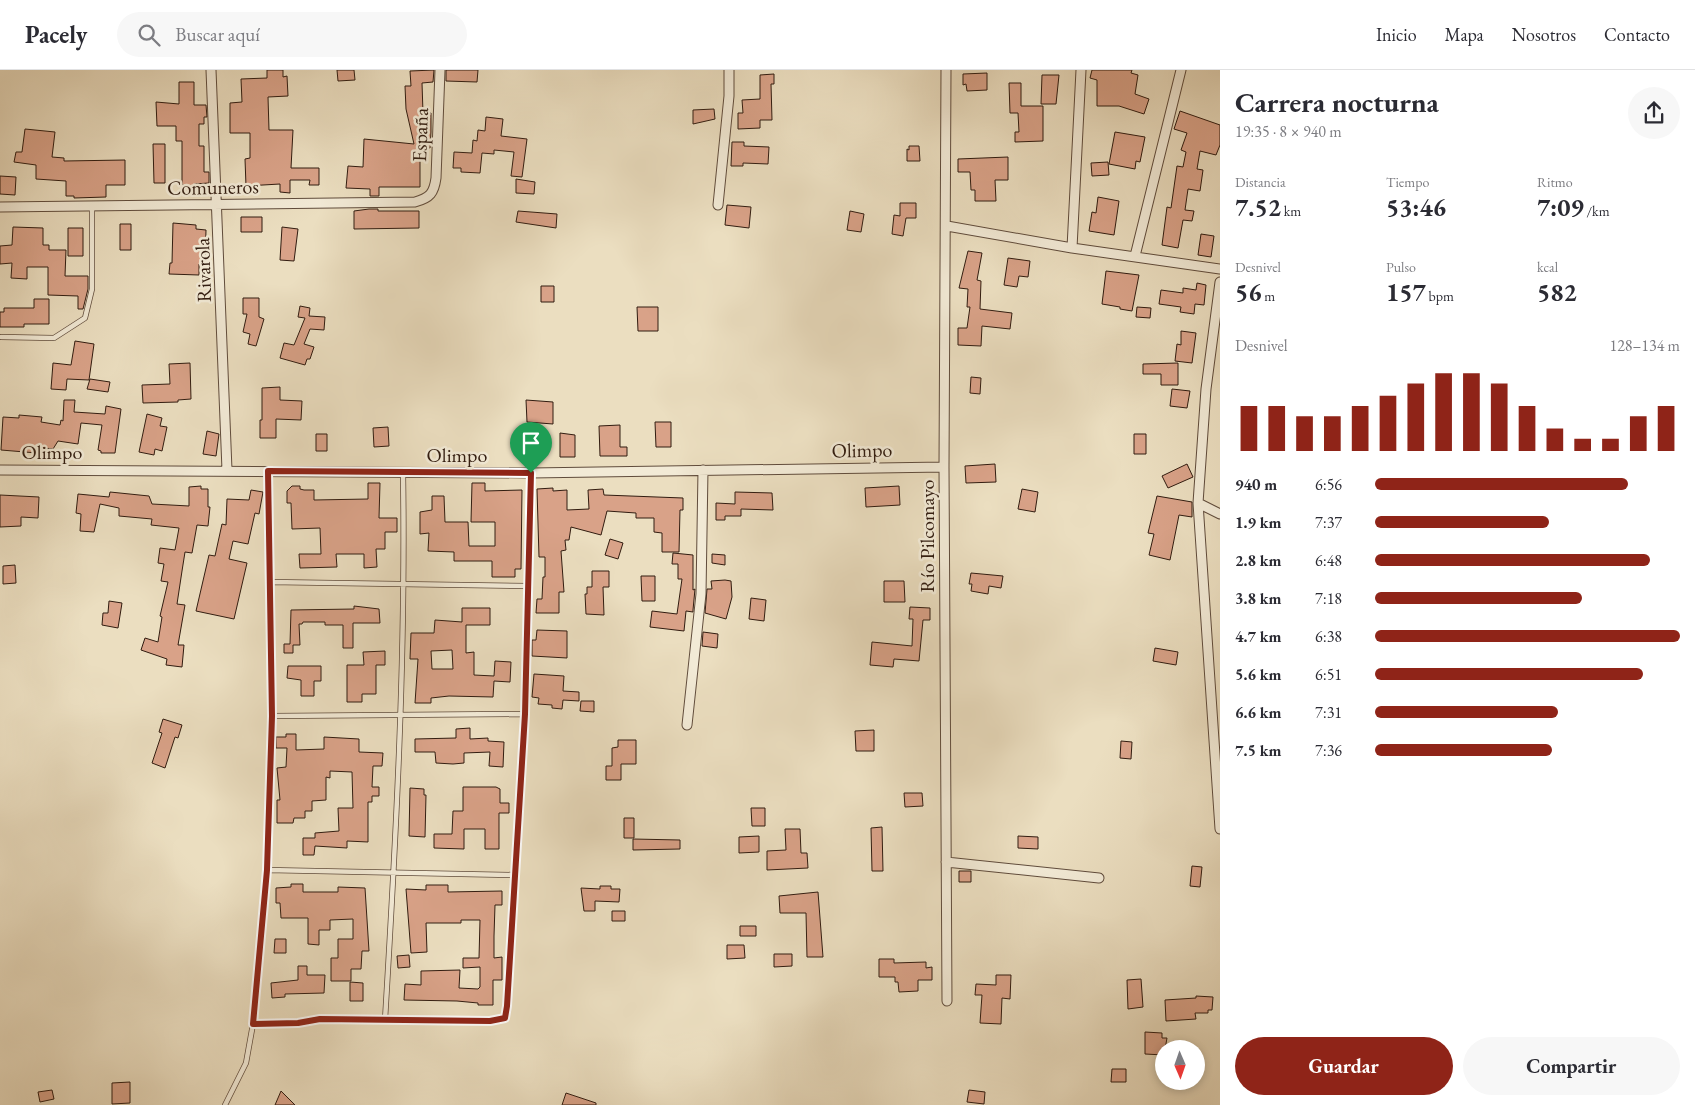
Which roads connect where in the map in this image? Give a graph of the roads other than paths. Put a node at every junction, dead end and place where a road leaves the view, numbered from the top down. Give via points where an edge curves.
1 (211, 70) edge
2 (440, 70) edge
3 (729, 70) edge
4 (946, 70) edge
5 (1081, 70) edge
6 (1181, 70) edge
7 (427, 199) joint
8 (718, 204) dead end
9 (218, 205) junction
10 (92, 206) junction
11 (0, 207) edge
12 (947, 226) junction
13 (1072, 248) junction
14 (1135, 256) junction
15 (1220, 269) edge
16 (1220, 282) edge
17 (1, 337) edge
18 (944, 467) junction
19 (0, 470) edge
20 (227, 470) junction
21 (702, 470) junction
22 (268, 471) junction
23 (403, 472) junction
24 (531, 473) junction
25 (1198, 503) junction
26 (1220, 514) edge
27 (270, 582) junction
28 (405, 584) junction
29 (528, 586) junction
30 (525, 714) junction
31 (272, 716) junction
32 (400, 716) junction
33 (686, 725) dead end
34 (1219, 805) edge
35 (1220, 829) edge
36 (946, 862) junction
37 (267, 870) junction
38 (394, 874) junction
39 (516, 875) junction
40 (1099, 878) dead end
41 (947, 1001) dead end
42 (385, 1020) junction
43 (253, 1024) junction
44 (224, 1105) edge

1 - 9 street, Rivarola
2 - 7 street, España via 436,178 434,191
3 - 8 street
4 - 12 street, Río Pilcomayo
5 - 13 street
6 - 14 street
7 - 9 street, Comuneros via 415,202
9 - 10 street, Comuneros
9 - 20 street, Rivarola
10 - 11 street, Comuneros
10 - 17 lane via 92,289 85,318 54,338
12 - 13 street
12 - 18 street, Río Pilcomayo
13 - 14 street
14 - 15 street
16 - 25 street via 1206,390
18 - 21 street, Olimpo
18 - 36 street, Río Pilcomayo
19 - 20 street, Olimpo
20 - 22 street, Olimpo
21 - 24 street, Olimpo
21 - 33 street via 701,594
22 - 23 street, Olimpo
22 - 27 lane
23 - 24 street, Olimpo
23 - 28 lane
24 - 29 lane
25 - 26 street
25 - 34 street
27 - 28 lane
27 - 31 lane
28 - 29 lane
28 - 32 lane
29 - 30 lane
30 - 32 lane
30 - 39 lane
31 - 32 lane
31 - 37 lane
32 - 38 lane
34 - 35 street
36 - 40 street
36 - 41 street, Río Pilcomayo
37 - 38 lane
37 - 43 lane
38 - 39 lane
38 - 42 lane
39 - 42 lane via 505,1018 490,1021
42 - 43 lane via 320,1019
43 - 44 lane via 246,1063

